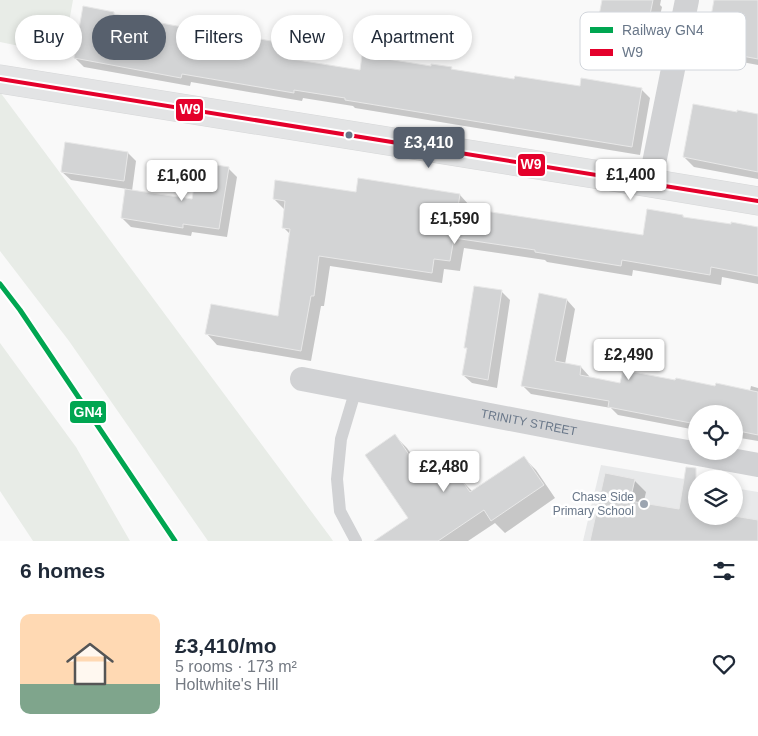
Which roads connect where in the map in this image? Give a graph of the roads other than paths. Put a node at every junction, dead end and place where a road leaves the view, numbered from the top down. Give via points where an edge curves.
1 (673, 70) edge
2 (0, 79) edge
3 (650, 183) junction
4 (758, 201) edge
5 (302, 378) dead end
6 (356, 389) junction
7 (758, 465) edge
8 (356, 541) edge

1 - 3 street
2 - 3 street
3 - 4 street
5 - 6 street, TRINITY STREET
6 - 7 street, TRINITY STREET
6 - 8 lane via 341,439 337,479 340,512

